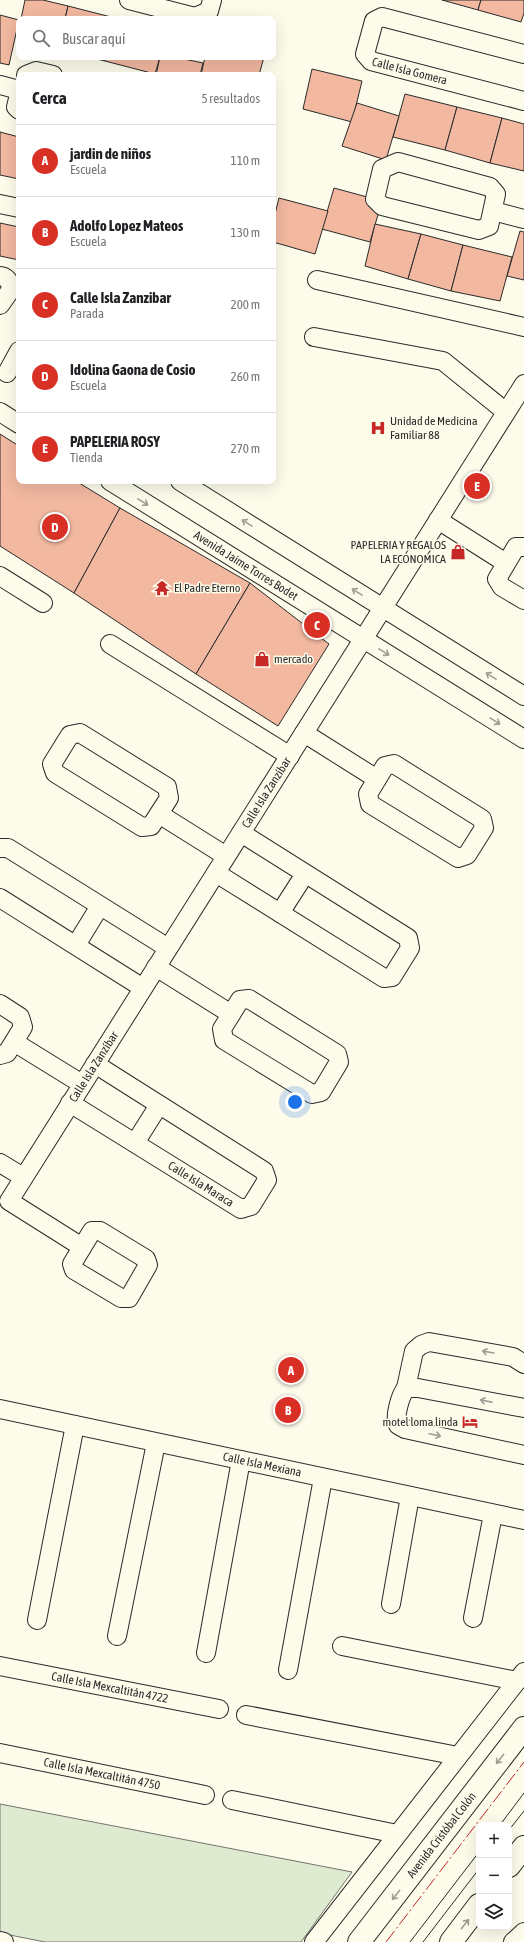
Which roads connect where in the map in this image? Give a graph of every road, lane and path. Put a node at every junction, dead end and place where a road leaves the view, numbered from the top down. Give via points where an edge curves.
1 (129, 0) edge
2 (212, 0) edge
3 (191, 16) edge
4 (197, 16) edge
5 (524, 54) edge
6 (0, 85) edge
7 (16, 89) edge
8 (524, 100) edge
9 (0, 204) edge
10 (16, 207) edge
11 (493, 211) junction
12 (524, 219) edge
13 (0, 276) edge
14 (317, 280) dead end
15 (0, 305) edge
16 (524, 327) edge
17 (314, 337) dead end
18 (16, 358) edge
19 (9, 374) edge
20 (524, 386) edge
21 (0, 412) edge
22 (506, 412) junction
23 (16, 422) edge
24 (115, 484) edge
25 (185, 484) edge
26 (438, 520) junction
27 (524, 547) edge
28 (506, 563) junction
29 (0, 576) edge
30 (524, 600) edge
31 (43, 603) dead end
32 (383, 608) junction
33 (363, 639) junction
34 (110, 644) dead end
35 (524, 696) edge
36 (304, 734) junction
37 (524, 739) edge
38 (290, 756) junction
39 (377, 779) junction
40 (159, 814) junction
41 (241, 833) junction
42 (0, 848) edge
43 (226, 856) junction
44 (216, 873) junction
45 (305, 874) junction
46 (0, 898) edge
47 (100, 906) junction
48 (280, 913) junction
49 (76, 945) junction
50 (168, 948) junction
51 (156, 967) junction
52 (143, 988) junction
53 (0, 1004) edge
54 (231, 1014) junction
55 (14, 1042) junction
56 (0, 1055) edge
57 (95, 1064) junction
58 (82, 1084) junction
59 (70, 1103) junction
60 (159, 1105) junction
61 (135, 1143) junction
62 (0, 1163) edge
63 (23, 1177) junction
64 (82, 1247) dead end
65 (524, 1364) edge
66 (406, 1388) junction
67 (524, 1408) edge
68 (0, 1409) edge
69 (75, 1425) junction
70 (156, 1443) junction
71 (524, 1455) edge
72 (241, 1460) junction
73 (323, 1478) junction
74 (410, 1496) junction
75 (493, 1514) junction
76 (524, 1520) edge
77 (391, 1604) dead end
78 (474, 1618) dead end
79 (37, 1620) dead end
80 (117, 1636) dead end
81 (342, 1646) dead end
82 (206, 1653) dead end
83 (0, 1666) edge
84 (288, 1670) dead end
85 (520, 1676) edge
86 (219, 1709) dead end
87 (246, 1714) dead end
88 (524, 1728) edge
89 (0, 1753) edge
90 (458, 1756) junction
91 (204, 1795) dead end
92 (232, 1800) dead end
93 (397, 1834) junction
94 (524, 1847) edge
95 (512, 1862) edge
96 (476, 1909) edge
97 (524, 1932) edge
98 (0, 1941) edge
99 (4, 1942) edge
100 (314, 1942) edge
101 (360, 1942) edge
102 (450, 1942) edge
103 (513, 1942) edge

1 - 3 street
2 - 4 street via 208,11
5 - 8 street, Calle Isla Gomera via 382,17 374,21 365,54 371,61
6 - 7 street
9 - 10 street
11 - 11 street via 489,226 479,230 382,206 375,199 382,169 398,162 490,187 496,194
11 - 12 street
13 - 15 street via 10,282 12,288
14 - 16 street
17 - 22 street via 443,362
18 - 19 street
20 - 22 street, Calle Isla Zanzíbar
21 - 23 street
22 - 26 street, Calle Isla Zanzíbar
24 -> 33 street, Avenida Jaime Torres Bodet
32 -> 25 street
26 - 28 street
26 - 32 street, Calle Isla Zanzíbar
27 - 28 street via 516,547
28 - 30 street via 497,579 502,587
29 - 31 street
32 - 33 street, Calle Isla Zanzíbar
35 -> 32 street
33 - 36 street, Calle Isla Zanzíbar
33 -> 37 street, Avenida Jaime Torres Bodet
34 - 38 street
36 - 38 street, Calle Isla Zanzíbar
36 - 39 street
38 - 41 street, Calle Isla Zanzíbar
39 - 39 street via 385,766 394,764 482,819 484,828 467,855 458,858 370,804 368,794
40 - 40 street via 151,826 142,827 55,772 52,764 70,735 80,733 167,787 170,798
40 - 43 street
41 - 43 street, Calle Isla Zanzíbar
41 - 45 street
42 - 47 street via 8,848
43 - 44 street, Calle Isla Zanzíbar
44 - 48 street
44 - 50 street, Calle Isla Zanzíbar
45 - 48 street
45 - 48 street via 408,938 410,948 392,977 384,978
46 - 49 street
47 - 49 street
47 - 50 street
49 - 52 street
50 - 51 street, Calle Isla Zanzíbar
51 - 52 street, Calle Isla Zanzíbar
51 - 54 street
52 - 57 street, Calle Isla Zanzíbar
53 - 55 street via 20,1017 23,1027
54 - 54 street via 240,1000 249,999 337,1054 339,1062 321,1092 312,1094 224,1040 222,1029
55 - 56 street via 7,1053
55 - 58 street
57 - 58 street, Calle Isla Zanzíbar
57 - 60 street, Calle Isla Maraca
58 - 59 street, Calle Isla Zanzíbar
59 - 61 street, Calle Isla Maraca
59 - 63 street, Calle Isla Zanzíbar
60 - 61 street
60 - 61 street, Calle Isla Maraca via 264,1171 267,1180 251,1206 241,1209
62 - 63 street
63 - 64 street, Calle Isla Zanzíbar via 9,1201
65 -> 66 street via 513,1357 429,1342 414,1351
67 -> 66 street via 418,1388
66 -> 71 street via 396,1419 402,1428
68 - 69 street, Calle Isla Mexiana
69 - 70 street, Calle Isla Mexiana
69 - 79 street
70 - 72 street, Calle Isla Mexiana
70 - 80 street
72 - 73 street, Calle Isla Mexiana
72 - 82 street
73 - 74 street, Calle Isla Mexiana
73 - 84 street
74 - 75 street, Calle Isla Mexiana
74 - 77 street
75 - 76 street, Calle Isla Mexiana
75 - 78 street
81 - 85 street
83 - 86 street, Calle Isla Mexcaltitán 4722
85 - 90 street
87 - 90 street
88 -> 101 main road, Avenida Cristóbal Colón
89 - 91 street, Calle Isla Mexcaltitán 4750
90 - 93 street
92 - 93 street
93 - 100 street
94 - 95 main road
102 -> 96 main road
97 - 103 street
98 - 99 street

